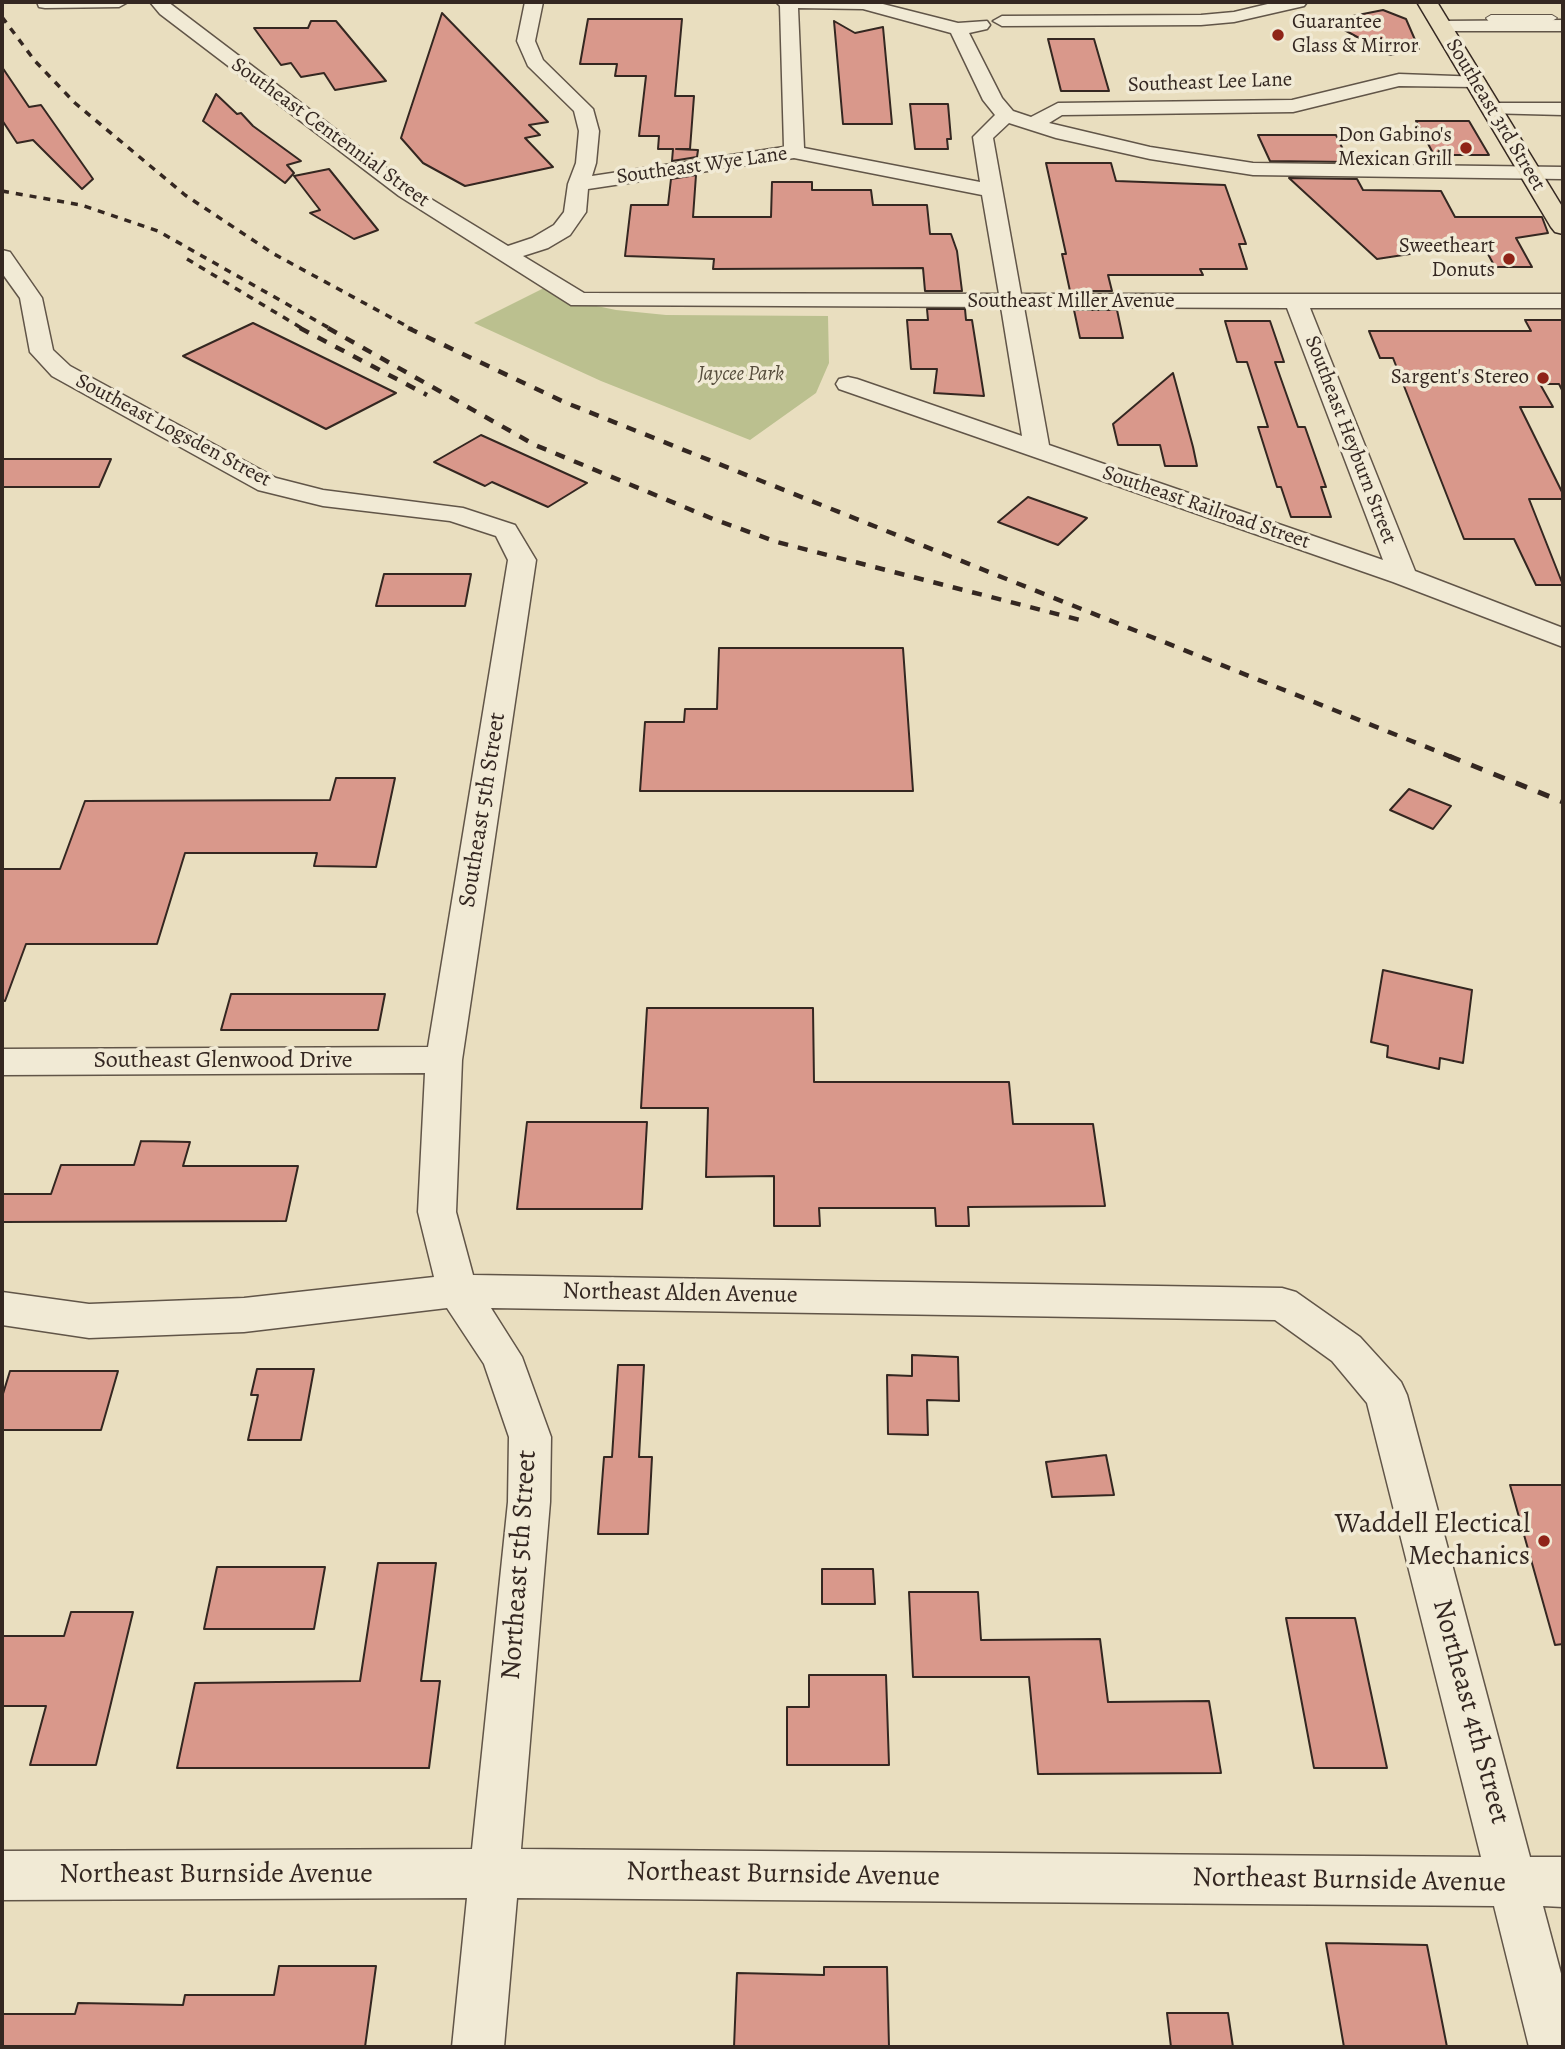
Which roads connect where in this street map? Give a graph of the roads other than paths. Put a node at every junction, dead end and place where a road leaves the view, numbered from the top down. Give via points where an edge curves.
1 (120, 2) edge
2 (159, 2) edge
3 (534, 2) edge
4 (787, 2) edge
5 (1029, 2) edge
6 (1298, 2) edge
7 (1427, 2) edge
8 (45, 3) edge
9 (1002, 21) junction
10 (1558, 22) edge
11 (1443, 27) junction
12 (958, 29) junction
13 (1475, 81) junction
14 (1492, 109) junction
15 (1563, 109) edge
16 (1006, 115) junction
17 (1032, 125) junction
18 (794, 152) junction
19 (1530, 172) junction
20 (1563, 173) edge
21 (578, 184) junction
22 (990, 190) junction
23 (1563, 227) edge
24 (509, 253) junction
25 (2, 257) edge
26 (579, 300) joint
27 (1563, 301) edge
28 (1012, 302) junction
29 (1297, 303) junction
30 (848, 384) dead end
31 (1037, 450) junction
32 (522, 560) joint
33 (1403, 576) junction
34 (1563, 638) edge
35 (444, 1060) junction
36 (2, 1062) edge
37 (457, 1291) junction
38 (2, 1308) edge
39 (1346, 1349) joint
40 (494, 1872) junction
41 (2, 1876) edge
42 (1514, 1882) junction
43 (1563, 1882) edge
44 (478, 2047) edge
45 (1555, 2047) edge

1 - 8 street
2 - 24 street, Southeast Centennial Street via 406,192
3 - 21 street via 526,41 535,62 583,110 589,131 586,163
4 - 12 street via 863,4
4 - 18 street
5 - 9 street
6 - 9 street via 1201,20
7 - 11 main road, Southeast 3rd Street
9 - 12 street
10 - 11 street
11 - 13 main road, Southeast 3rd Street
12 - 16 street via 993,100
13 - 14 main road, Southeast 3rd Street
13 - 17 street, Southeast Lee Lane via 1399,80 1293,106 1058,109
14 - 15 street
14 - 19 main road, Southeast 3rd Street
16 - 17 street
16 - 22 street via 983,137
17 - 19 street via 1150,153 1253,169
18 - 21 street, Southeast Wye Lane
18 - 22 street, Southeast Wye Lane
19 - 20 street
19 - 23 main road, Southeast 3rd Street
21 - 24 street via 575,212 562,230
22 - 28 street
24 - 26 street, Southeast Centennial Street
25 - 32 street, Southeast Logsden Street via 31,298 42,352 61,371 267,484 323,498 454,513 506,531
26 - 28 street, Southeast Miller Avenue
27 - 29 street, Southeast Miller Avenue
28 - 29 street, Southeast Miller Avenue
28 - 31 street
29 - 33 street, Southeast Heyburn Street
30 - 31 street, Southeast Railroad Street
31 - 33 street, Southeast Railroad Street
32 - 35 street, Southeast 5th Street
33 - 34 street, Southeast Railroad Street
35 - 36 street, Southeast Glenwood Drive
35 - 37 street, Northeast 5th Street via 437,1212
37 - 38 street, Northeast Alden Avenue via 244,1315 89,1321
37 - 39 street, Northeast Alden Avenue via 1282,1304
37 - 40 street, Northeast 5th Street via 502,1357 530,1437
39 - 42 street, Northeast 4th Street via 1386,1395
40 - 41 street, Northeast Burnside Avenue
40 - 42 street, Northeast Burnside Avenue
40 - 44 street, Northeast 5th Street
42 - 43 street, Northeast Burnside Avenue
42 - 45 street, Northeast 4th Street

